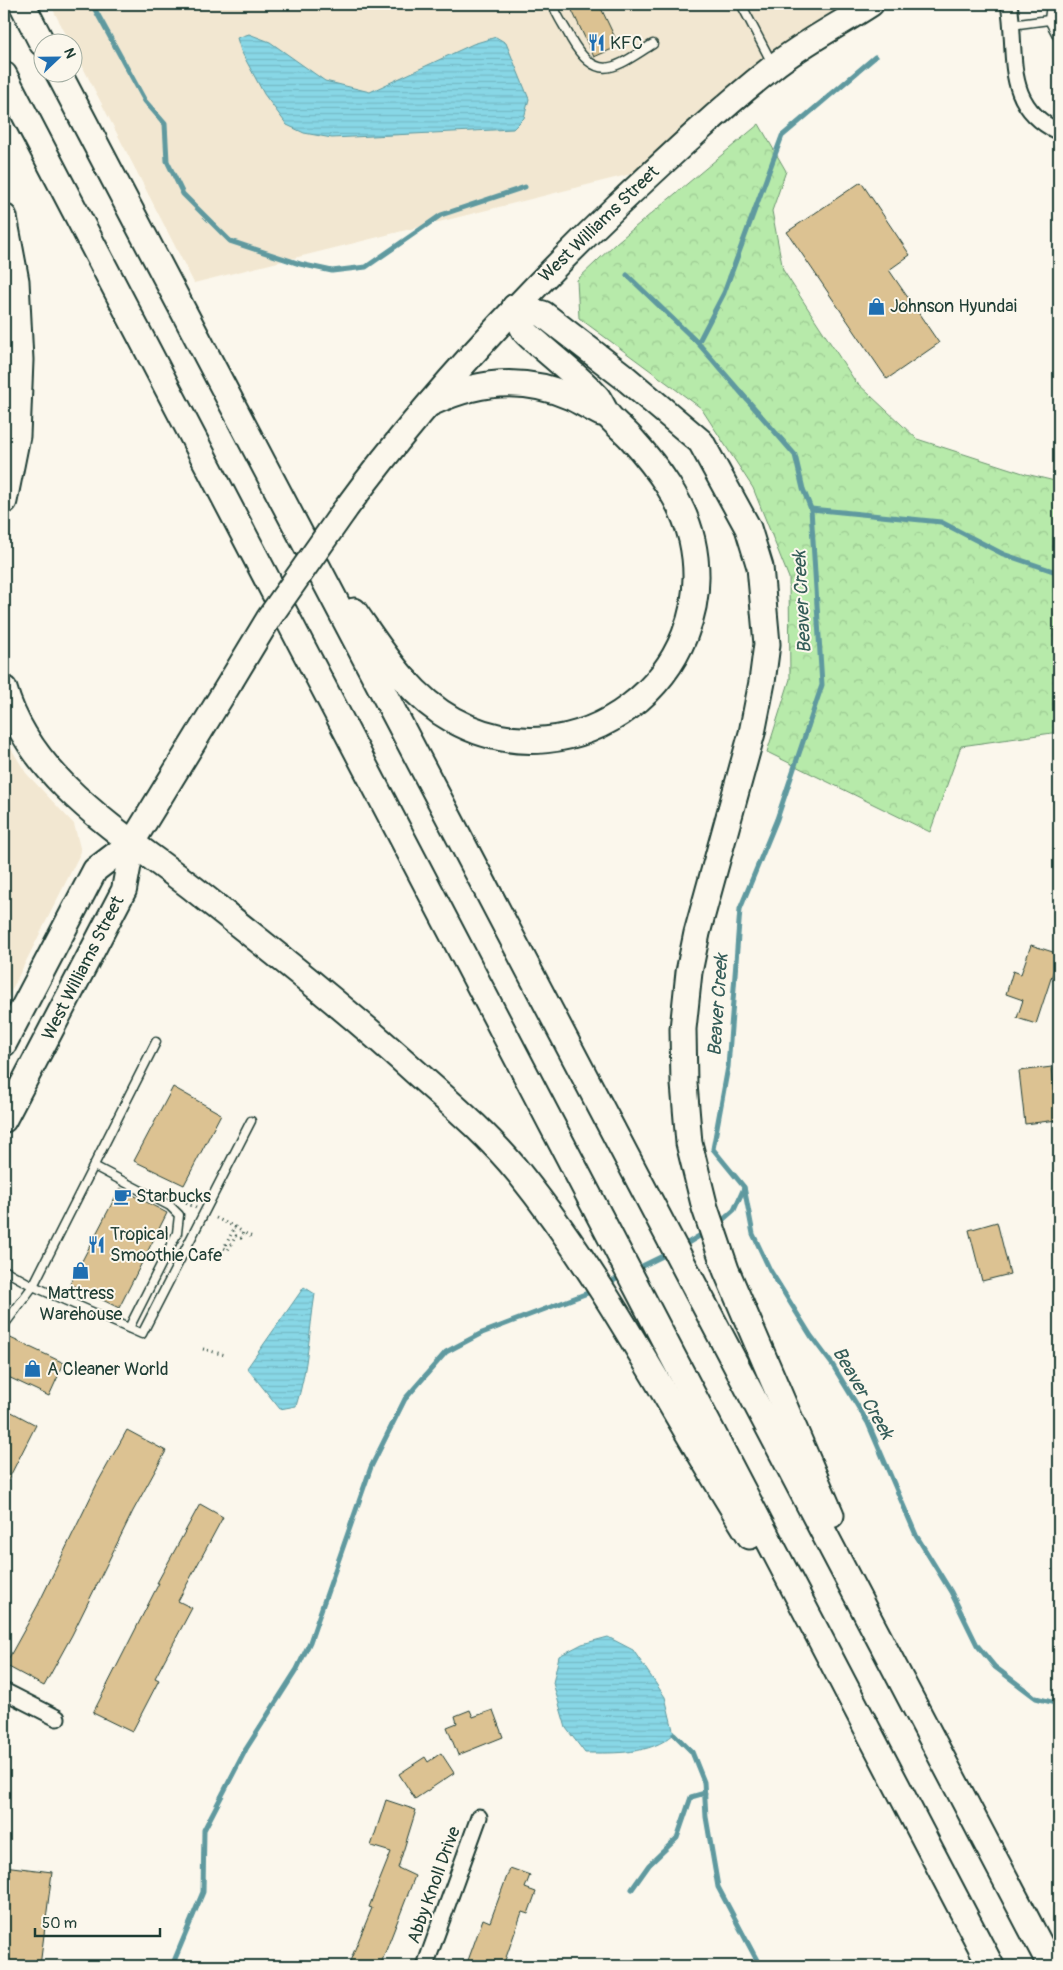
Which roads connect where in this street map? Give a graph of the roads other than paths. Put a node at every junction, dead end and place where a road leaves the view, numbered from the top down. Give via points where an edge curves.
1 (22, 4) edge
2 (554, 4) edge
3 (741, 4) edge
4 (871, 4) edge
5 (1009, 4) edge
6 (1051, 4) edge
7 (1048, 20) junction
8 (1011, 25) junction
9 (36, 32) edge
10 (1059, 39) edge
11 (653, 44) dead end
12 (774, 66) junction
13 (4, 75) edge
14 (63, 82) edge
15 (1059, 132) edge
16 (4, 217) edge
17 (515, 307) junction
18 (431, 402) junction
19 (608, 415) junction
20 (4, 501) edge
21 (296, 527) junction
22 (4, 689) edge
23 (133, 841) junction
24 (156, 1042) dead end
25 (4, 1044) edge
26 (4, 1120) edge
27 (251, 1121) dead end
28 (94, 1166) junction
29 (4, 1270) edge
30 (33, 1286) junction
31 (4, 1325) edge
32 (129, 1328) junction
33 (904, 1684) junction
34 (4, 1691) edge
35 (857, 1708) junction
36 (57, 1718) dead end
37 (479, 1817) dead end
38 (425, 1966) edge
39 (991, 1966) edge
40 (1051, 1966) edge

1 - 9 highway
2 - 11 lane via 580,54 594,67 610,68
3 - 12 lane
4 - 12 main road, West Williams Street
5 - 8 street
6 - 7 lane
7 - 8 lane
7 - 10 lane
8 - 15 street via 1012,54 1021,97 1040,120
12 - 17 main road, West Williams Street via 659,167
13 - 35 highway
14 - 21 highway
16 - 20 highway via 16,281 20,360 17,436
17 - 18 main road, West Williams Street
17 - 19 highway via 524,330 597,398
17 - 33 highway via 543,314 701,442 748,528 760,567 767,644 762,682 752,733 699,924 689,972 683,1029 689,1143 705,1208 726,1270
18 - 19 highway via 483,384 518,383 544,387
18 - 23 main road, West Williams Street, bridge via 363,484 269,618
19 - 21 highway via 666,482 681,510 692,540 695,575 692,609 669,664 646,694 604,724 572,736 534,742 483,734 452,720 420,696 395,668
21 - 33 highway
22 - 23 highway via 10,711 29,744 54,774 88,808
23 - 25 main road, West Williams Street via 95,870
23 - 26 main road, West Williams Street via 124,890
23 - 35 highway via 371,1032 462,1114 516,1170 567,1235 617,1312 718,1486
24 - 28 lane
27 - 32 lane via 142,1334
28 - 30 lane
28 - 32 lane via 170,1206 179,1215 178,1233
29 - 30 lane
30 - 31 lane
30 - 32 lane
33 - 40 highway
34 - 36 street
35 - 39 highway
37 - 38 street, Abby Knoll Drive

